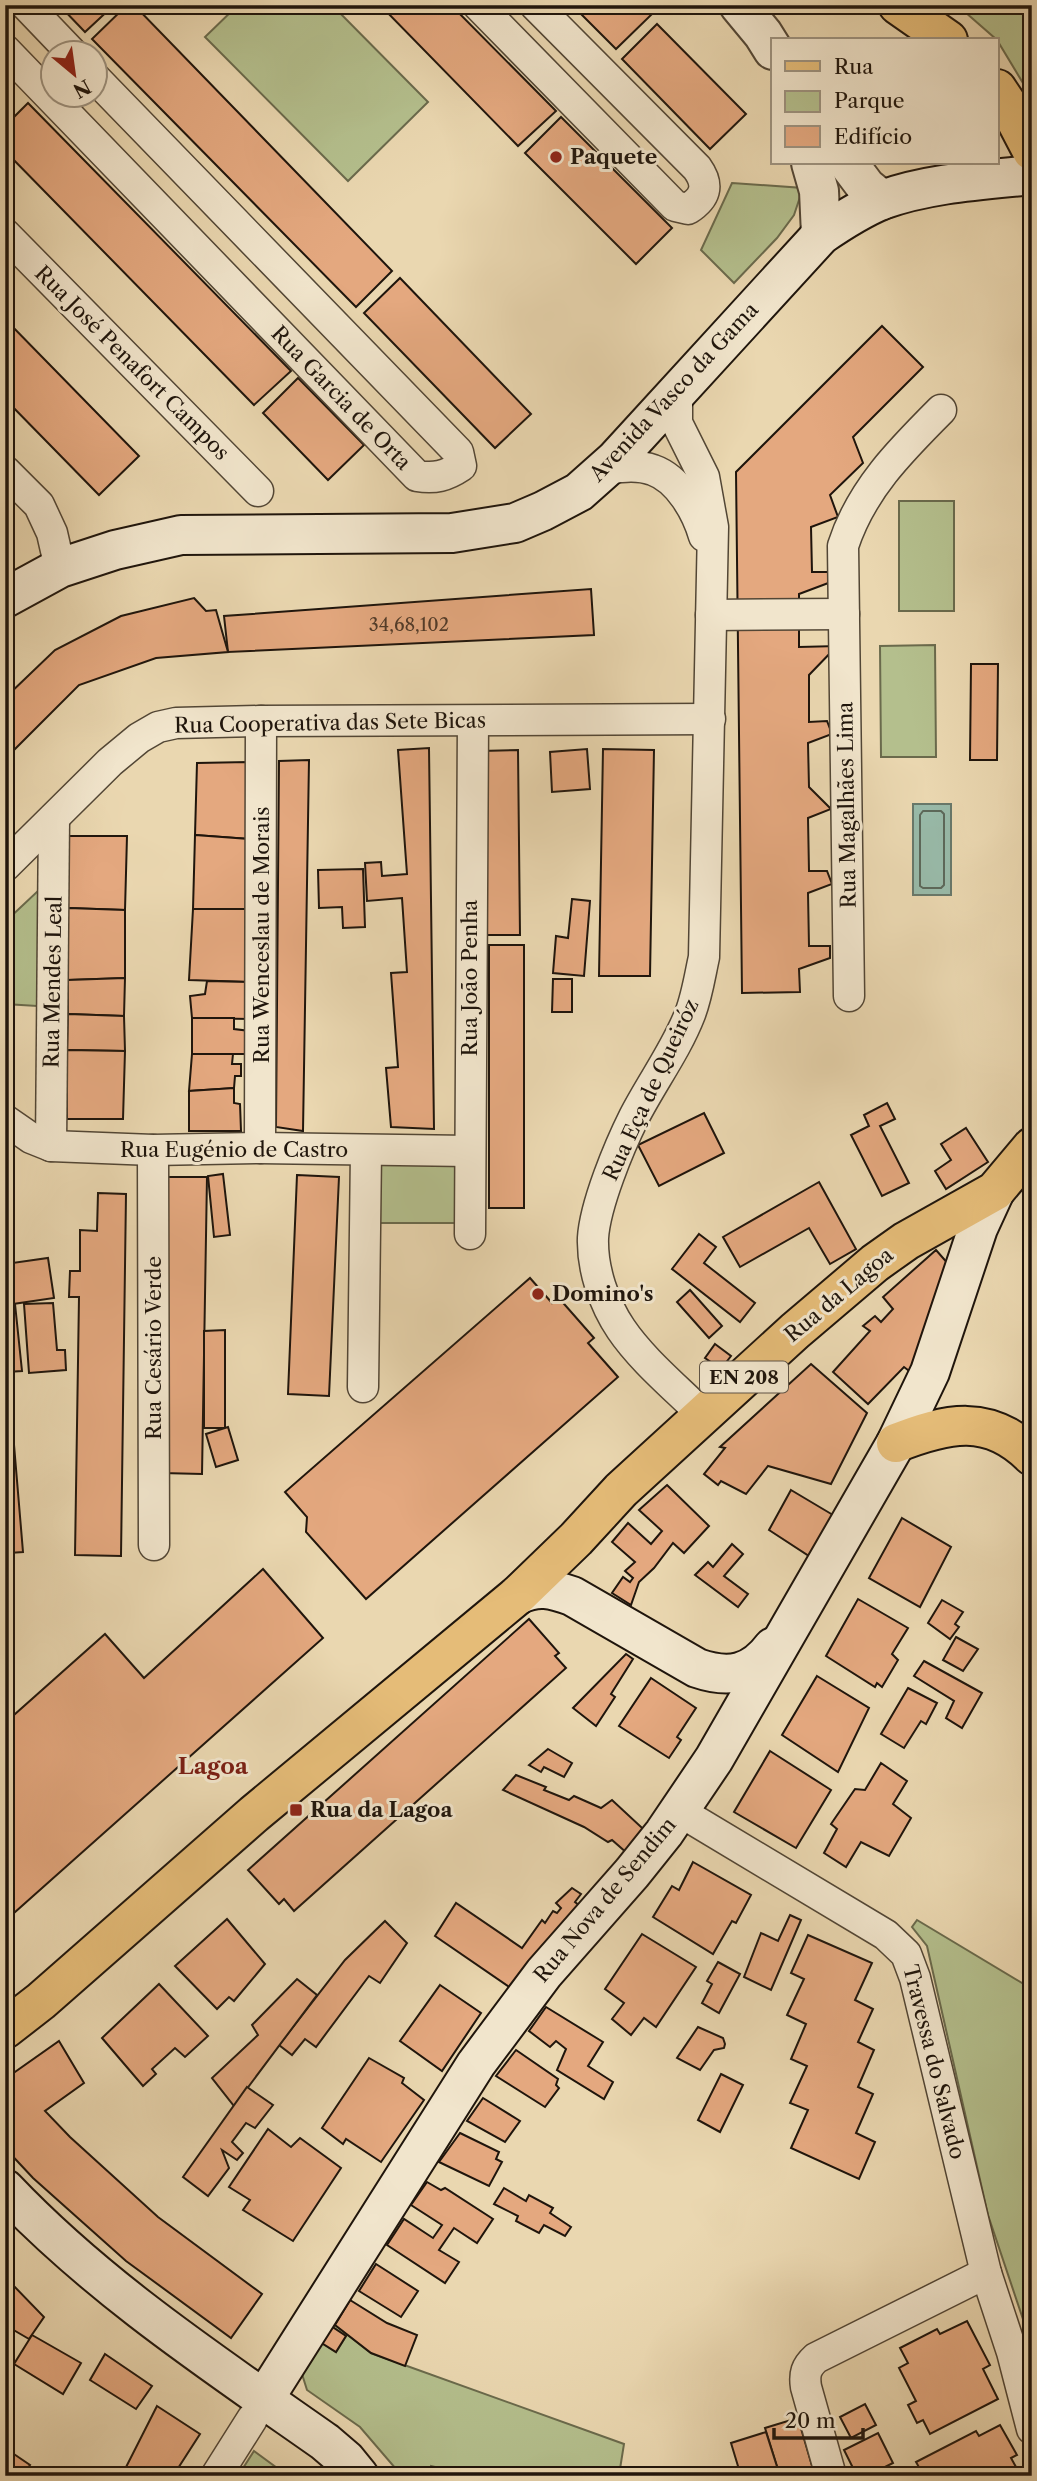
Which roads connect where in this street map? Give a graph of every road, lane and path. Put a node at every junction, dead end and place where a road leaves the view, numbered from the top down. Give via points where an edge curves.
1 (26, 5) edge
2 (478, 5) edge
3 (535, 5) edge
4 (739, 5) edge
5 (898, 5) edge
6 (916, 5) edge
7 (58, 38) edge
8 (948, 38) edge
9 (949, 38) edge
10 (771, 47) edge
11 (5, 50) edge
12 (38, 84) edge
13 (108, 90) edge
14 (998, 90) edge
15 (61, 108) edge
16 (1032, 152) edge
17 (811, 164) edge
18 (849, 164) edge
19 (1032, 175) edge
20 (882, 201) junction
21 (5, 234) edge
22 (821, 235) junction
23 (677, 392) junction
24 (941, 410) dead end
25 (604, 469) junction
26 (5, 471) edge
27 (258, 491) dead end
28 (712, 560) junction
29 (60, 568) junction
30 (5, 598) edge
31 (844, 614) junction
32 (712, 615) junction
33 (710, 719) junction
34 (261, 721) junction
35 (473, 721) junction
36 (54, 818) junction
37 (5, 866) edge
38 (849, 996) dead end
39 (5, 1120) edge
40 (51, 1146) junction
41 (1032, 1147) edge
42 (260, 1148) junction
43 (153, 1150) junction
44 (366, 1151) junction
45 (469, 1151) junction
46 (999, 1186) junction
47 (931, 1226) junction
48 (470, 1234) dead end
49 (965, 1269) junction
50 (363, 1387) dead end
51 (702, 1414) junction
52 (896, 1443) junction
53 (1032, 1456) edge
54 (576, 1539) junction
55 (154, 1545) dead end
56 (518, 1595) junction
57 (600, 1611) junction
58 (794, 1617) junction
59 (697, 1668) junction
60 (714, 1759) junction
61 (679, 1811) junction
62 (5, 2029) edge
63 (5, 2189) edge
64 (5, 2222) edge
65 (986, 2273) junction
66 (258, 2409) junction
67 (1032, 2429) edge
68 (215, 2476) edge
69 (328, 2476) edge
70 (359, 2476) edge
71 (831, 2476) edge

1 - 7 street
2 - 3 street via 675,206 688,209 699,201 705,178 697,168
4 - 10 main road
5 - 8 main road
6 - 9 main road
11 - 12 street, Rua Garcia de Orta
13 - 15 street, Rua Garcia de Orta via 458,452 461,467 447,476 418,476
14 - 16 main road
17 - 22 main road via 819,191
18 - 20 main road
19 - 20 main road, Avenida Vasco da Gama via 908,192
20 - 22 main road, Avenida Vasco da Gama
21 - 27 street, Rua José Penafort Campos
22 - 23 main road, Avenida Vasco da Gama
23 - 25 main road, Avenida Vasco da Gama
23 - 28 street, Rua Eça de Queiróz via 677,423 705,477 713,527
24 - 31 street, Rua Magalhães Lima via 897,455 858,510 843,546
25 - 28 street, Rua Eça de Queiróz via 632,466 654,470 672,483 691,503
25 - 29 main road, Avenida Vasco da Gama via 579,492 515,523 452,533 181,535
26 - 29 street via 39,505
28 - 32 street, Rua Eça de Queiróz
29 - 30 main road, Avenida Vasco da Gama
31 - 32 street
31 - 38 street, Rua Magalhães Lima
32 - 33 street, Rua Eça de Queiróz
33 - 35 street, Rua Cooperativa das Sete Bicas
33 - 51 street, Rua Eça de Queiróz via 704,957 691,1012 634,1117 607,1183 593,1238 600,1284 621,1329
34 - 35 street, Rua Cooperativa das Sete Bicas
34 - 36 street, Rua Cooperativa das Sete Bicas via 158,727 110,762
34 - 42 street, Rua Wenceslau de Morais
35 - 45 street, Rua João Penha
36 - 37 street, Rua Cooperativa das Sete Bicas
36 - 40 street, Rua Mendes Leal
39 - 40 street, Rua Eugénio de Castro
40 - 43 street, Rua Eugénio de Castro
41 - 46 main road, EN 208
42 - 43 street, Rua Eugénio de Castro
42 - 44 street, Rua Eugénio de Castro
43 - 55 street, Rua Cesário Verde
44 - 45 street, Rua Eugénio de Castro
44 - 50 street
45 - 48 street, Rua João Penha
46 - 47 main road, Rua da Lagoa / EN 208
46 - 49 main road, Rua Nova de Sendim via 978,1228
47 - 49 main road via 945,1231 959,1246
47 - 51 main road, Rua da Lagoa / EN 208 via 875,1263
49 - 52 main road, Rua Nova de Sendim via 930,1372
51 - 54 main road, Rua da Lagoa / EN 208
52 - 53 main road via 932,1429 980,1427 1004,1434
52 - 58 main road, Rua Nova de Sendim
54 - 56 main road, Rua da Lagoa / EN 208
54 - 57 main road via 569,1552 573,1573
56 - 57 main road via 536,1588 554,1589
56 - 62 main road, Rua da Lagoa / EN 208
57 - 59 main road
58 - 59 main road via 771,1651 746,1672 724,1675
58 - 60 main road, Rua Nova de Sendim
59 - 60 main road via 725,1696 730,1711
60 - 61 main road, Rua Nova de Sendim
61 - 65 street, Travessa do Salvado via 886,1935 906,1954
61 - 66 main road, Rua Nova de Sendim via 544,1973 476,2064
63 - 66 main road via 34,2220
64 - 66 main road via 94,2304
65 - 67 street, Travessa do Salvado
65 - 71 street via 808,2365 806,2387
66 - 68 street, Rua Nova de Sendim
66 - 69 main road
66 - 70 main road via 325,2442

